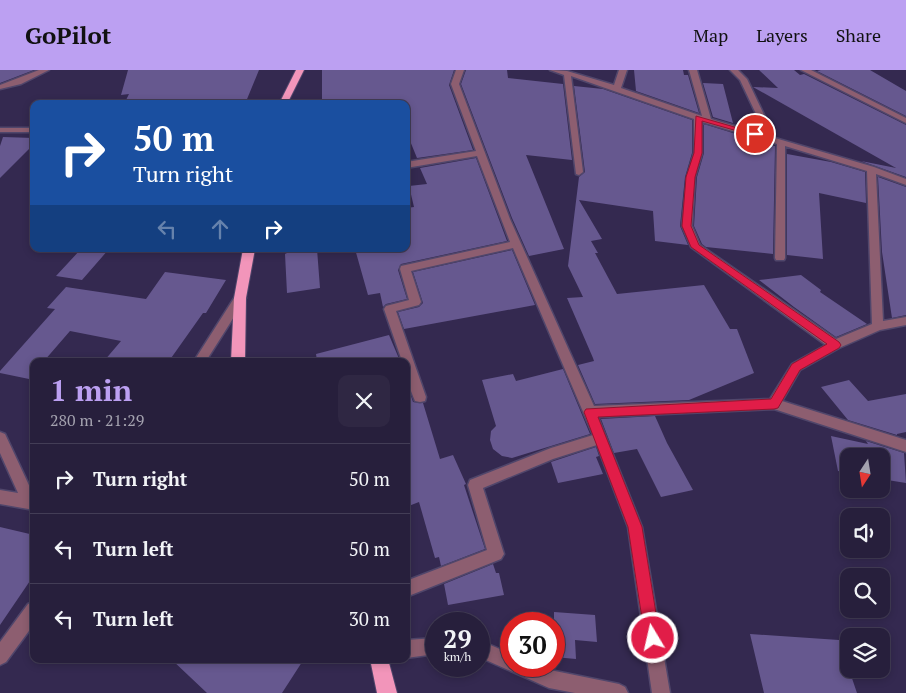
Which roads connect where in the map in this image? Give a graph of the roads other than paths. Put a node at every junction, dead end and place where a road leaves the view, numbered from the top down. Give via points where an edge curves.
1 (45, 70) edge
2 (300, 70) edge
3 (460, 70) edge
4 (554, 70) edge
5 (623, 70) edge
6 (693, 70) edge
7 (734, 70) edge
8 (805, 70) edge
9 (566, 73) junction
10 (0, 87) edge
11 (617, 88) junction
12 (285, 100) edge
13 (703, 119) junction
14 (906, 121) edge
15 (0, 130) edge
16 (30, 130) edge
17 (776, 140) junction
18 (482, 154) junction
19 (410, 164) edge
20 (871, 169) junction
21 (579, 172) dead end
22 (906, 182) edge
23 (518, 244) junction
24 (248, 252) edge
25 (780, 258) dead end
26 (240, 298) junction
27 (906, 321) edge
28 (878, 326) junction
29 (835, 345) junction
30 (202, 358) edge
31 (238, 358) edge
32 (407, 358) edge
33 (410, 368) edge
34 (420, 397) dead end
35 (774, 404) junction
36 (590, 412) junction
37 (0, 438) edge
38 (601, 438) junction
39 (906, 446) edge
40 (0, 497) edge
41 (30, 498) edge
42 (30, 502) edge
43 (410, 587) edge
44 (30, 615) edge
45 (425, 647) edge
46 (410, 649) edge
47 (0, 656) edge
48 (381, 663) edge
49 (545, 677) edge
50 (387, 693) edge
51 (619, 693) edge
52 (661, 693) edge

1 - 10 street
2 - 12 highway
3 - 18 street via 455,84
4 - 9 street
5 - 11 street
6 - 13 street
7 - 17 street via 743,79
8 - 14 street
9 - 11 street
9 - 21 street
11 - 13 street
13 - 17 street
13 - 29 street via 698,153 690,177 686,226 696,247
15 - 16 street
17 - 20 street
17 - 25 street
18 - 19 street
18 - 23 street via 505,219
20 - 22 street
20 - 28 street
23 - 32 street via 405,269 415,302 390,309
23 - 36 street
24 - 26 highway
26 - 30 street
26 - 31 highway
27 - 28 street
28 - 29 street
29 - 35 street via 796,367
33 - 34 street
35 - 36 street
35 - 39 street
36 - 38 street
37 - 41 street
38 - 43 street via 475,484 496,554
38 - 52 street via 635,527
40 - 42 street
44 - 47 street
45 - 46 street
48 - 50 highway
49 - 51 street

